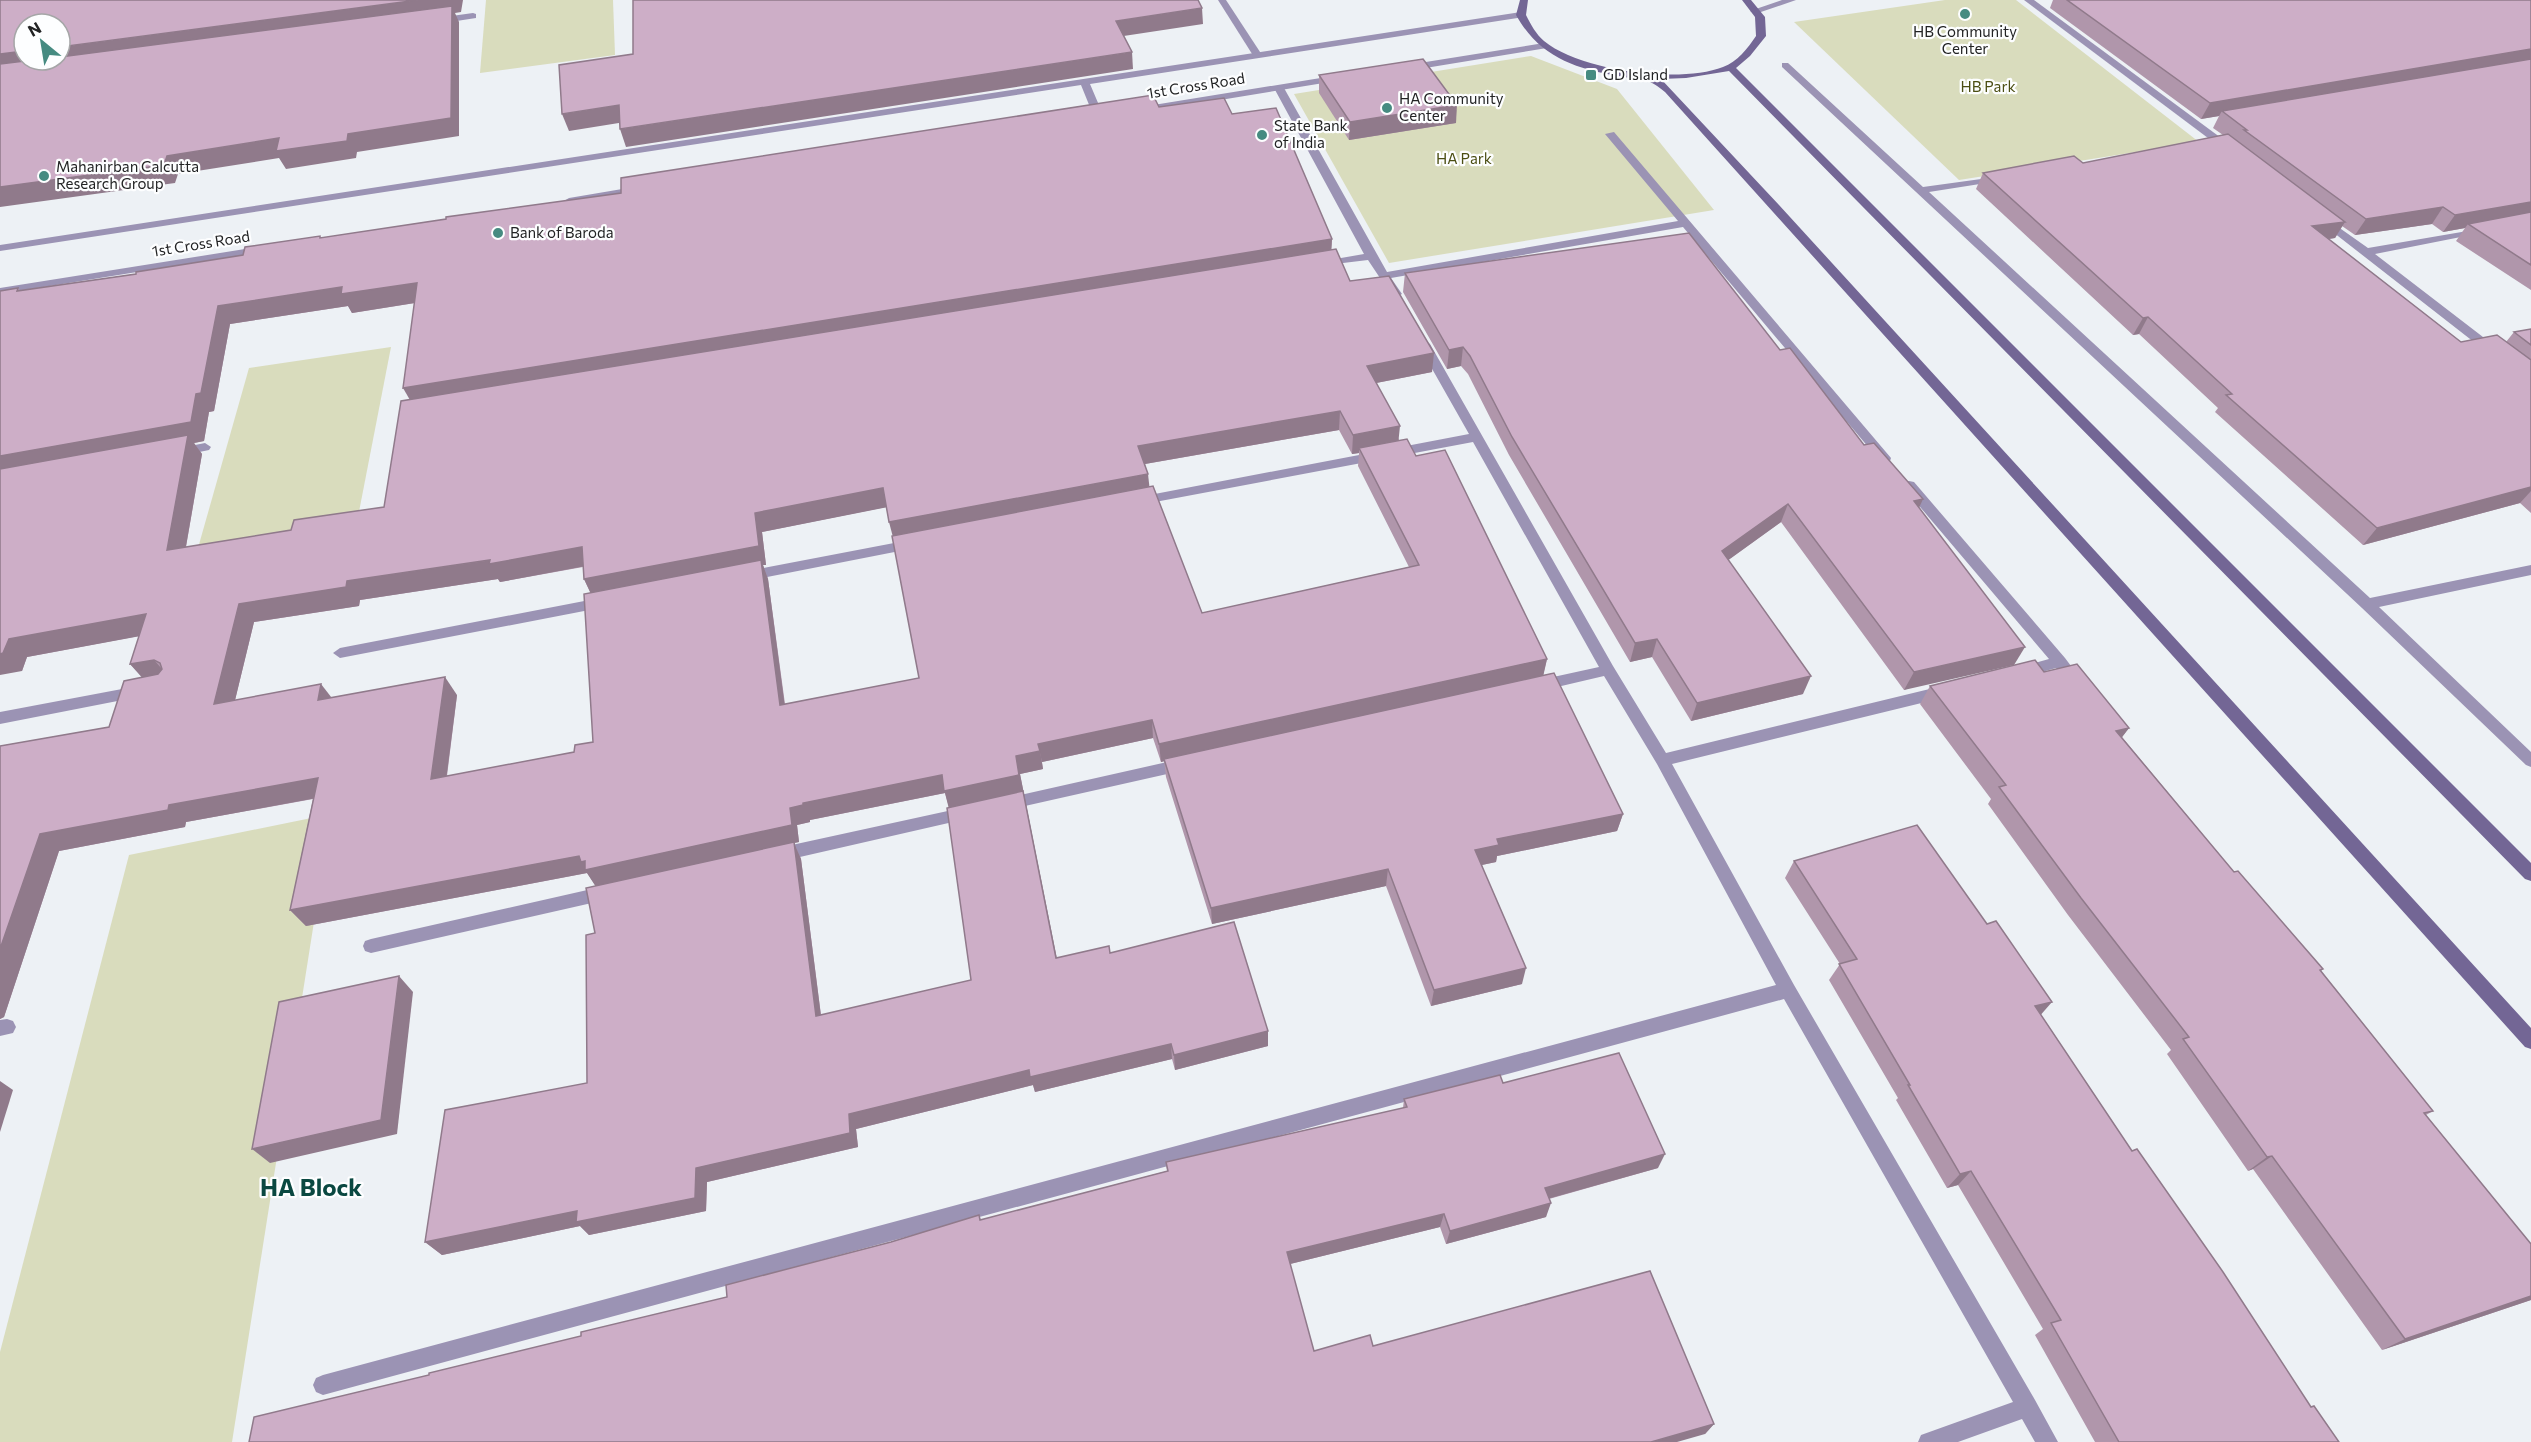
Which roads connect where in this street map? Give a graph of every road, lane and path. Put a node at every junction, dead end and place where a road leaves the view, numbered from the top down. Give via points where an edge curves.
1 (1222, 0) edge
2 (1524, 0) edge
3 (1746, 0) edge
4 (1791, 0) edge
5 (2028, 0) edge
6 (1755, 10) junction
7 (1521, 15) junction
8 (472, 16) dead end
9 (425, 22) edge
10 (1544, 46) junction
11 (1257, 55) junction
12 (1785, 65) dead end
13 (1730, 67) junction
14 (1394, 70) edge
15 (1651, 76) junction
16 (1348, 77) edge
17 (1084, 82) junction
18 (1279, 88) junction
19 (1133, 111) edge
20 (1087, 118) edge
21 (1610, 134) dead end
22 (2220, 142) junction
23 (2199, 145) edge
24 (2238, 156) edge
25 (2010, 176) edge
26 (650, 188) edge
27 (1922, 190) junction
28 (555, 203) edge
29 (2311, 211) edge
30 (1685, 223) junction
31 (2496, 228) edge
32 (0, 248) edge
33 (272, 248) edge
34 (2366, 252) junction
35 (1371, 256) junction
36 (1312, 265) edge
37 (1386, 276) junction
38 (0, 291) edge
39 (1402, 306) edge
40 (1414, 326) edge
41 (2504, 359) edge
42 (1476, 436) junction
43 (205, 447) dead end
44 (171, 453) edge
45 (1125, 504) edge
46 (926, 541) edge
47 (2531, 570) edge
48 (738, 577) edge
49 (621, 599) edge
50 (2367, 604) junction
51 (340, 653) dead end
52 (2060, 662) junction
53 (1608, 670) junction
54 (2002, 676) edge
55 (158, 688) edge
56 (1526, 688) edge
57 (1956, 688) edge
58 (2082, 689) edge
59 (0, 718) edge
60 (1662, 760) junction
61 (1200, 761) edge
62 (2531, 761) edge
63 (768, 857) edge
64 (2531, 874) edge
65 (616, 891) edge
66 (371, 946) dead end
67 (1788, 990) junction
68 (2531, 1041) edge
69 (323, 1385) dead end
70 (2028, 1407) junction
71 (1928, 1442) edge
72 (2047, 1442) edge

1 - 11 street
2 - 7 main road
3 - 6 main road
4 - 6 street
5 - 22 street via 2203,124
6 - 13 main road via 1760,17 1761,36 1748,54
7 - 10 main road via 1532,35
7 - 11 street
8 - 9 street
10 - 14 street
10 - 15 main road via 1569,59 1608,71
11 - 17 street
12 - 27 street
13 - 15 main road via 1686,76
13 - 64 main road
15 - 68 main road via 1783,216
16 - 18 street, 1st Cross Road
17 - 20 street via 1105,116
17 - 32 street
18 - 19 street, 1st Cross Road
18 - 35 street
21 - 30 street
22 - 23 street
22 - 24 street
25 - 27 street
26 - 28 street
27 - 50 street
29 - 34 street
30 - 37 street
30 - 52 street
31 - 34 street
33 - 38 street, 1st Cross Road
34 - 41 street
35 - 36 street
35 - 37 street
37 - 39 street
40 - 42 street
42 - 45 street
42 - 53 street
43 - 44 street
46 - 48 street
47 - 50 street
49 - 51 street
50 - 62 street
52 - 54 street
52 - 58 street
53 - 56 street
53 - 60 street
55 - 59 street
57 - 60 street
60 - 67 street
61 - 63 street
65 - 66 street
67 - 69 street
67 - 70 street
70 - 71 street
70 - 72 street

